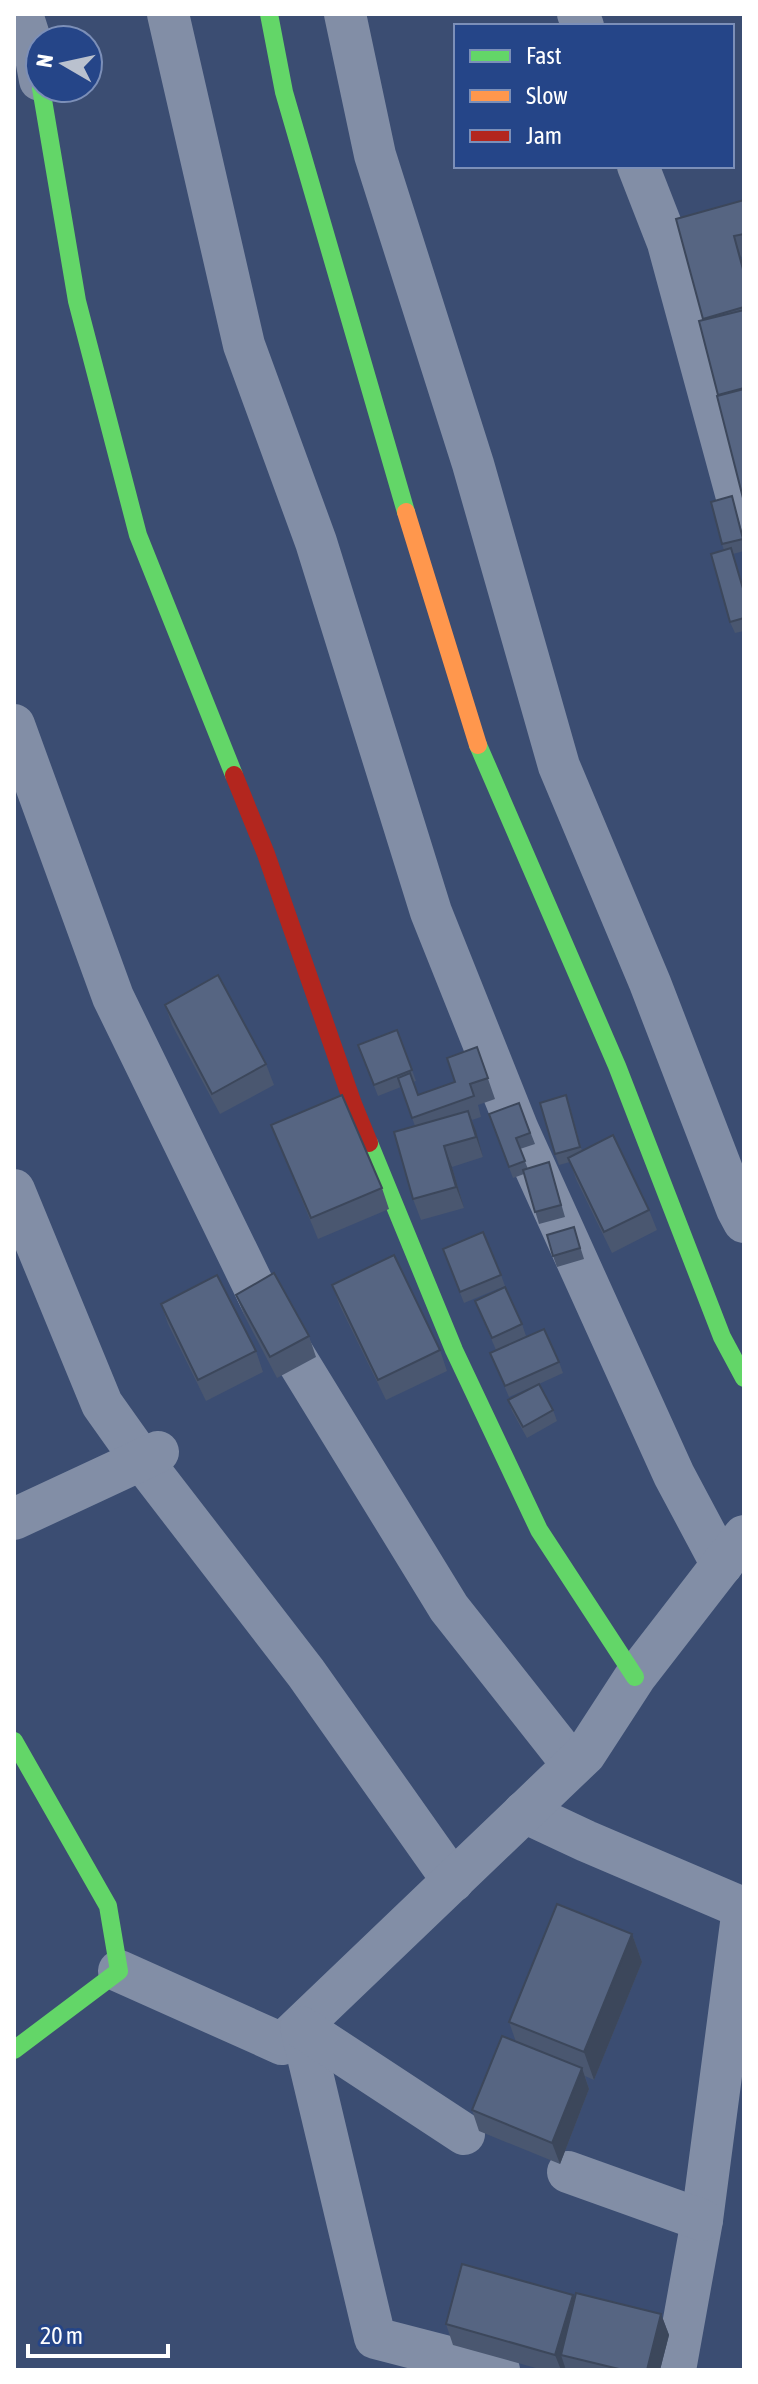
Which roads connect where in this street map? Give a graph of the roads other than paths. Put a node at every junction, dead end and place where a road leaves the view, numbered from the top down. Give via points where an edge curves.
1 (168, 14) edge
2 (269, 14) edge
3 (345, 14) edge
4 (44, 104) edge
5 (639, 168) edge
6 (744, 523) edge
7 (14, 725) edge
8 (14, 1190) edge
9 (744, 1222) edge
10 (744, 1378) edge
11 (150, 1456) junction
12 (14, 1519) edge
13 (733, 1550) edge
14 (635, 1677) junction
15 (14, 1741) edge
16 (573, 1765) junction
17 (524, 1812) junction
18 (453, 1881) junction
19 (119, 1971) junction
20 (301, 2027) junction
21 (14, 2050) edge
22 (464, 2134) dead end
23 (568, 2172) dead end
24 (702, 2220) junction
25 (499, 2370) edge
26 (675, 2370) edge

1 - 13 street via 244,345 316,542 431,912 518,1130 674,1475
2 - 10 street via 284,92 476,740 617,1066 722,1337
3 - 9 street via 375,155 473,464 559,766
4 - 14 street via 77,301 138,535 266,854 353,1104 454,1350 539,1530
5 - 6 street via 668,243
7 - 16 street via 113,997 262,1303 449,1608
8 - 11 street via 102,1404
11 - 12 street
11 - 18 street
13 - 14 street
14 - 16 street
15 - 19 street via 108,1906
16 - 17 street
17 - 18 street
17 - 24 street via 743,1908
18 - 20 street
19 - 20 street via 282,2044
19 - 21 street
20 - 22 street
20 - 25 street via 375,2338
23 - 24 street
24 - 26 street

